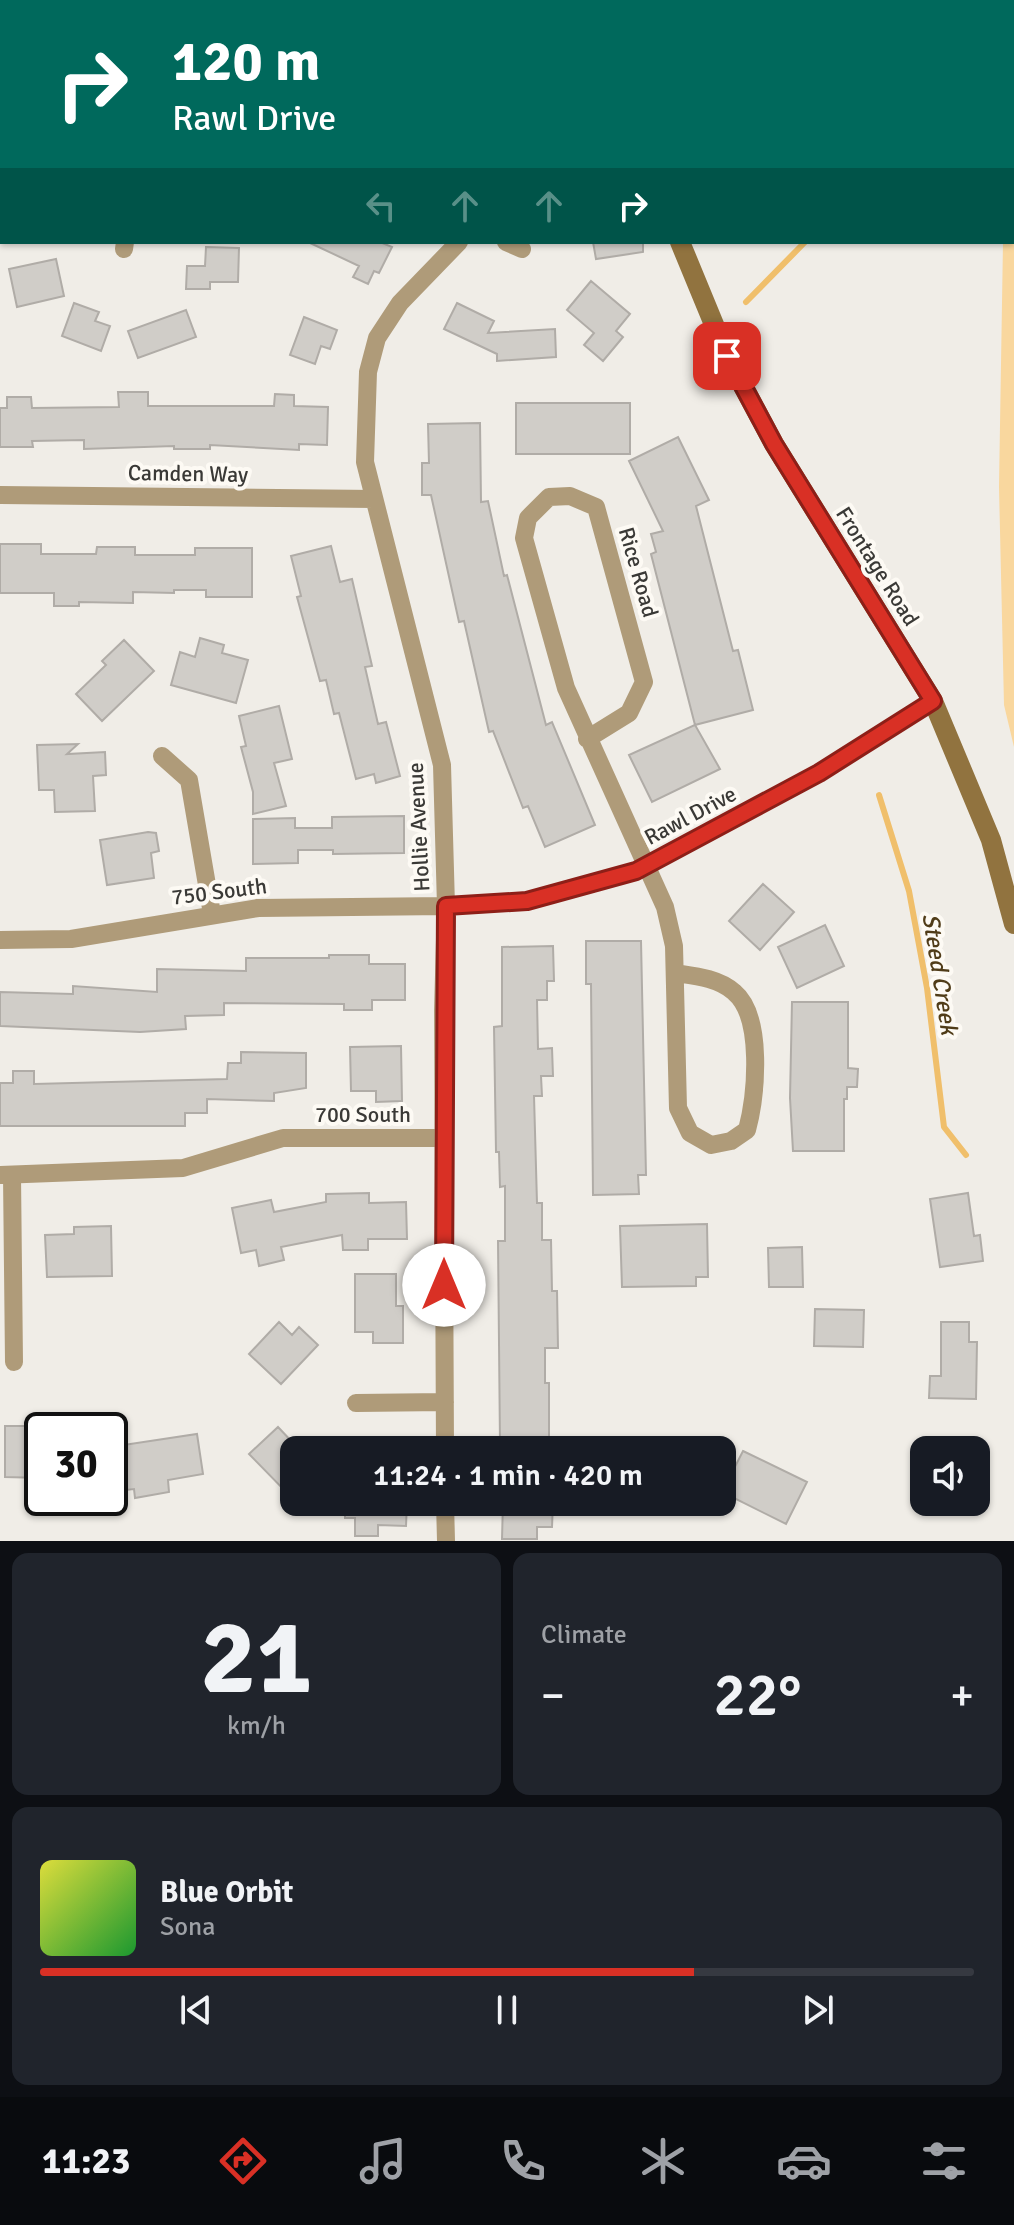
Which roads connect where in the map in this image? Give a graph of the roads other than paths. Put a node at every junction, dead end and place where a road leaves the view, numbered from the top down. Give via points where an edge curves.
1 (457, 244) edge
2 (681, 244) edge
3 (0, 495) edge
4 (374, 499) junction
5 (933, 701) junction
6 (587, 739) junction
7 (162, 756) dead end
8 (646, 866) junction
9 (446, 906) junction
10 (212, 914) junction
11 (1014, 924) edge
12 (0, 940) edge
13 (675, 973) junction
14 (443, 1138) junction
15 (6, 1175) edge
16 (14, 1362) dead end
17 (445, 1402) junction
18 (356, 1403) dead end
19 (445, 1436) edge
20 (445, 1516) edge
21 (446, 1541) edge

1 - 4 street, Hollie Avenue via 400,303 377,338 368,372 365,462
2 - 5 street, Frontage Road via 727,356 774,444
3 - 4 street, Camden Way
4 - 9 street, Hollie Avenue via 442,765
5 - 8 street, Rawl Drive via 819,773
5 - 11 street, Frontage Road via 991,840
6 - 6 street, Rice Road via 566,688 524,538 528,518 549,497 570,496 596,507 644,682 629,713
6 - 8 street, Rice Road
7 - 10 street via 189,780
8 - 9 street, Rawl Drive via 527,901
8 - 13 street, Rice Road via 665,907
9 - 10 street, 750 South via 258,908
9 - 14 street, Hollie Avenue
10 - 12 street, 750 South via 71,939
13 - 13 street, Rice Road via 709,978 734,991 746,1006 754,1038 754,1105 747,1130 731,1141 711,1145 690,1133 678,1108
14 - 15 street, 700 South via 283,1138 183,1168
14 - 17 street, Hollie Avenue
15 - 16 street
17 - 18 street
17 - 19 street, Hollie Avenue
20 - 21 street

